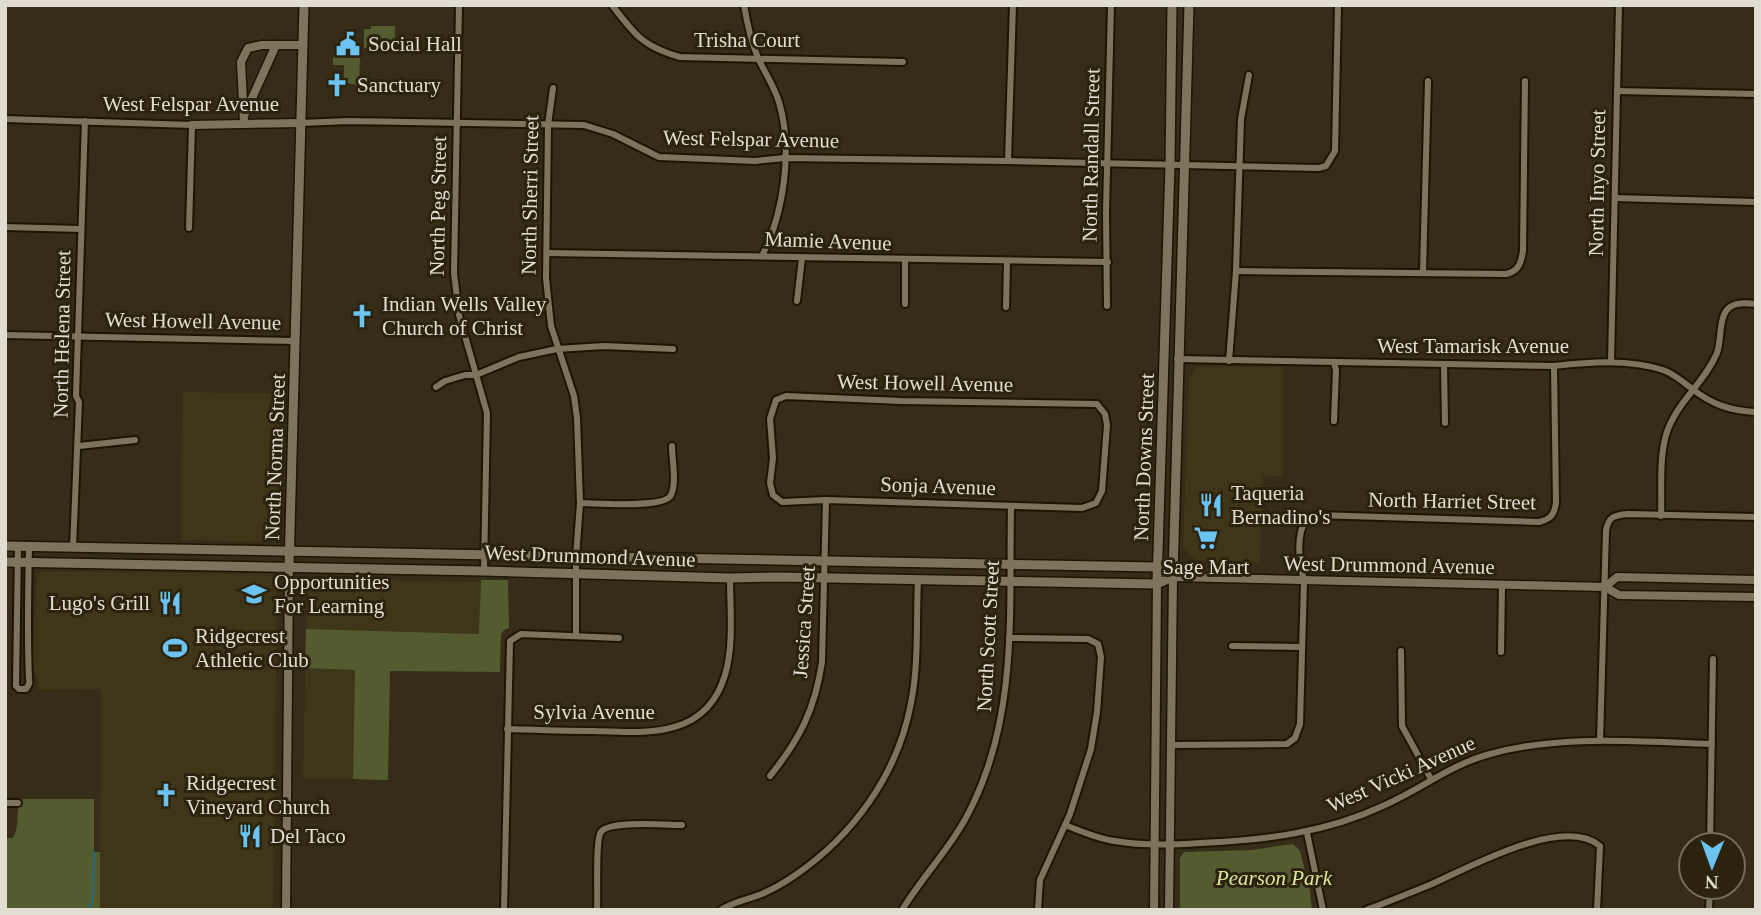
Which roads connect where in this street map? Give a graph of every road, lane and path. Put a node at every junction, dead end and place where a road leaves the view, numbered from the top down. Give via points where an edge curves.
1 (304, 5) edge
2 (459, 5) edge
3 (612, 5) edge
4 (744, 5) edge
5 (1013, 5) edge
6 (1111, 5) edge
7 (1172, 5) edge
8 (1189, 5) edge
9 (1338, 5) edge
10 (1619, 5) edge
11 (275, 45) junction
12 (303, 45) junction
13 (759, 58) junction
14 (903, 62) dead end
15 (1249, 75) dead end
16 (1428, 81) dead end
17 (1525, 81) dead end
18 (553, 88) dead end
19 (1617, 92) junction
20 (1756, 94) edge
21 (5, 119) edge
22 (243, 120) junction
23 (85, 121) junction
24 (301, 123) junction
25 (456, 123) junction
26 (191, 125) junction
27 (548, 125) junction
28 (785, 158) junction
29 (1008, 161) junction
30 (1108, 163) junction
31 (1170, 165) junction
32 (1183, 165) junction
33 (1238, 167) junction
34 (1615, 198) junction
35 (1756, 202) edge
36 (5, 227) edge
37 (189, 228) dead end
38 (81, 229) junction
39 (547, 253) junction
40 (762, 256) junction
41 (802, 258) junction
42 (905, 260) junction
43 (1007, 262) junction
44 (1108, 262) junction
45 (1237, 271) junction
46 (1423, 272) junction
47 (797, 301) dead end
48 (905, 304) dead end
49 (1756, 304) edge
50 (1107, 306) dead end
51 (1006, 307) dead end
52 (5, 335) edge
53 (78, 337) junction
54 (296, 341) junction
55 (557, 349) junction
56 (673, 349) dead end
57 (1177, 359) junction
58 (1229, 360) junction
59 (1611, 361) junction
60 (1334, 363) junction
61 (1444, 364) junction
62 (1554, 366) junction
63 (477, 375) junction
64 (436, 387) dead end
65 (1693, 390) junction
66 (1756, 412) edge
67 (1334, 421) dead end
68 (1445, 423) dead end
69 (135, 440) dead end
70 (79, 446) junction
71 (672, 446) dead end
72 (779, 500) joint
73 (826, 500) junction
74 (580, 503) junction
75 (1096, 503) joint
76 (1012, 506) junction
77 (1661, 516) junction
78 (1756, 517) edge
79 (5, 546) edge
80 (18, 546) junction
81 (29, 547) junction
82 (73, 548) junction
83 (193, 550) junction
84 (290, 552) junction
85 (484, 556) junction
86 (576, 557) junction
87 (5, 562) edge
88 (826, 562) junction
89 (18, 563) junction
90 (29, 563) junction
91 (1010, 565) junction
92 (192, 566) junction
93 (1158, 567) junction
94 (289, 568) junction
95 (484, 571) junction
96 (577, 573) junction
97 (730, 578) junction
98 (825, 578) junction
99 (1173, 578) junction
100 (918, 580) junction
101 (1756, 580) edge
102 (1304, 581) junction
103 (1010, 582) junction
104 (1157, 584) junction
105 (1502, 585) junction
106 (1605, 587) junction
107 (1756, 597) edge
108 (576, 635) junction
109 (620, 638) dead end
110 (1009, 638) junction
111 (1232, 646) dead end
112 (1302, 647) junction
113 (1401, 651) dead end
114 (1501, 652) dead end
115 (1713, 659) dead end
116 (5, 685) edge
117 (17, 687) junction
118 (508, 729) junction
119 (1600, 741) junction
120 (1712, 744) junction
121 (1171, 745) junction
122 (770, 776) dead end
123 (1431, 779) junction
124 (5, 803) edge
125 (18, 803) dead end
126 (682, 825) dead end
127 (1065, 825) junction
128 (1710, 831) edge
129 (1307, 833) junction
130 (1155, 844) junction
131 (1170, 844) junction
132 (722, 909) edge
133 (286, 910) edge
134 (504, 910) edge
135 (597, 910) edge
136 (902, 910) edge
137 (1038, 910) edge
138 (1154, 910) edge
139 (1169, 910) edge
140 (1323, 910) edge
141 (1366, 910) edge
142 (1597, 910) edge

1 - 12 main road, North Norma Street
2 - 25 street, North Peg Street
3 - 13 street, Trisha Court via 638,38 664,53 703,59
4 - 13 street
5 - 29 street
6 - 30 street, North Randall Street
7 - 31 main road, North Downs Street
8 - 32 main road, North Downs Street
9 - 33 street, West Felspar Avenue via 1332,160 1319,168
10 - 19 street, North Inyo Street
11 - 12 street
11 - 22 street
11 - 22 street via 253,46 242,57
12 - 24 main road, North Norma Street
13 - 14 street, Trisha Court
13 - 28 street via 779,102
15 - 33 street
16 - 46 street
17 - 46 street via 1521,263 1506,275
18 - 27 street, North Sherri Street
19 - 20 street
19 - 34 street, North Inyo Street
21 - 23 street, West Felspar Avenue
22 - 24 street, West Felspar Avenue
22 - 26 street, West Felspar Avenue
23 - 26 street, West Felspar Avenue
23 - 38 street, North Helena Street
24 - 25 street, West Felspar Avenue
24 - 54 main road, North Norma Street
25 - 27 street, West Felspar Avenue
25 - 63 street, North Peg Street via 456,300
26 - 37 street
27 - 28 street, West Felspar Avenue via 603,130 659,157
27 - 39 street, North Sherri Street
28 - 29 street, West Felspar Avenue
28 - 40 street via 778,216
29 - 30 street, West Felspar Avenue
30 - 31 street, West Felspar Avenue
30 - 44 street, North Randall Street
31 - 32 street, West Felspar Avenue
31 - 93 main road, North Downs Street
32 - 33 street, West Felspar Avenue
32 - 57 main road, North Downs Street
33 - 45 street
34 - 35 street
34 - 59 street, North Inyo Street
36 - 38 street
38 - 53 street, North Helena Street
39 - 40 street, Mamie Avenue
39 - 55 street, North Sherri Street via 547,302
40 - 41 street, Mamie Avenue
41 - 42 street, Mamie Avenue
41 - 47 street
42 - 43 street, Mamie Avenue
42 - 48 street
43 - 44 street, Mamie Avenue
43 - 51 street
44 - 50 street, North Randall Street
45 - 46 street
45 - 58 street
49 - 65 street via 1738,303 1725,312 1718,349
52 - 53 street, West Howell Avenue
53 - 54 street, West Howell Avenue
53 - 70 street, North Helena Street
54 - 84 main road, North Norma Street
55 - 56 street
55 - 63 street via 519,357
55 - 74 street, North Sherri Street via 575,407
57 - 58 street, West Tamarisk Avenue
57 - 99 main road, North Downs Street
58 - 60 street, West Tamarisk Avenue
59 - 62 street, West Tamarisk Avenue
59 - 65 street, West Tamarisk Avenue via 1664,371
60 - 61 street, West Tamarisk Avenue
60 - 67 street
61 - 62 street, West Tamarisk Avenue
61 - 68 street
62 - 102 street, North Harriet Street via 1556,503 1549,519 1317,515 1307,518 1301,527 1299,564
63 - 64 street via 455,377
63 - 85 street, North Peg Street via 488,423
65 - 66 street, West Tamarisk Avenue via 1724,408
65 - 77 street via 1674,414 1662,452
69 - 70 street
70 - 82 street, North Helena Street
71 - 74 street via 673,479 667,500
72 - 73 street, Sonja Avenue
72 - 75 street, West Howell Avenue via 770,483 771,419 775,404 786,396 1097,404 1107,425 1102,491
73 - 76 street, Sonja Avenue
73 - 88 street, Jessica Street
74 - 86 street, North Sherri Street
75 - 76 street, Sonja Avenue via 1082,508
76 - 91 street, North Scott Street
77 - 78 street
77 - 106 street via 1621,514 1607,523
79 - 80 main road, West Drummond Avenue
80 - 81 main road, West Drummond Avenue
80 - 89 street
81 - 82 main road, West Drummond Avenue
81 - 90 street
82 - 83 main road, West Drummond Avenue
83 - 84 main road, West Drummond Avenue
83 - 92 main road
84 - 85 main road, West Drummond Avenue
84 - 94 main road, North Norma Street
85 - 86 main road, West Drummond Avenue
85 - 95 street, North Peg Street
86 - 88 main road, West Drummond Avenue
86 - 96 street, North Sherri Street
87 - 89 main road, West Drummond Avenue
88 - 91 main road, West Drummond Avenue
88 - 98 street, Jessica Street
89 - 90 main road, West Drummond Avenue
89 - 117 street
90 - 92 main road, West Drummond Avenue
90 - 117 street via 30,681 26,688
91 - 93 main road, West Drummond Avenue
91 - 103 street, North Scott Street
92 - 94 main road, West Drummond Avenue
93 - 99 main road
93 - 104 main road, North Downs Street
94 - 95 main road, West Drummond Avenue
94 - 133 street, North Norma Street
95 - 96 main road, West Drummond Avenue
96 - 97 main road, West Drummond Avenue
96 - 108 street, North Sherri Street
97 - 98 main road, West Drummond Avenue
97 - 118 street, Sylvia Avenue via 724,678 717,694 693,719 649,733
98 - 100 main road, West Drummond Avenue
98 - 122 street, Jessica Street via 822,662 814,704 799,736
99 - 102 street, West Drummond Avenue
99 - 104 main road, West Drummond Avenue
99 - 121 street, North Downs Street
100 - 103 main road, West Drummond Avenue
100 - 132 street via 911,705 884,780 862,813 820,857 766,892
101 - 106 street, West Drummond Avenue via 1618,577
102 - 105 street, West Drummond Avenue
102 - 112 street
103 - 104 main road, West Drummond Avenue
103 - 110 street, North Scott Street
104 - 130 street, North Downs Street
105 - 106 street, West Drummond Avenue
105 - 114 street
106 - 107 street, West Drummond Avenue via 1619,594
106 - 119 street
108 - 109 street
108 - 118 street via 521,634 513,638
110 - 127 street via 1092,640 1101,648 1097,712 1087,765
110 - 136 street, North Scott Street via 1006,695 988,769 955,838
111 - 112 street
112 - 121 street via 1296,738 1287,744
113 - 123 street via 1402,726
115 - 120 street
116 - 117 street
118 - 134 street
119 - 120 street, West Vicki Avenue
119 - 123 street, West Vicki Avenue via 1525,745 1487,755
120 - 128 street
121 - 131 street, North Downs Street
123 - 129 street, West Vicki Avenue via 1387,804
124 - 125 street
126 - 135 street via 622,825 601,832
127 - 130 street, West Vicki Avenue via 1115,841
127 - 137 street via 1040,880
129 - 131 street, West Vicki Avenue via 1259,841
129 - 140 street
130 - 131 street, West Vicki Avenue
130 - 138 street, North Downs Street
131 - 139 street, North Downs Street
141 - 142 street via 1501,851 1544,840 1587,838 1600,846

